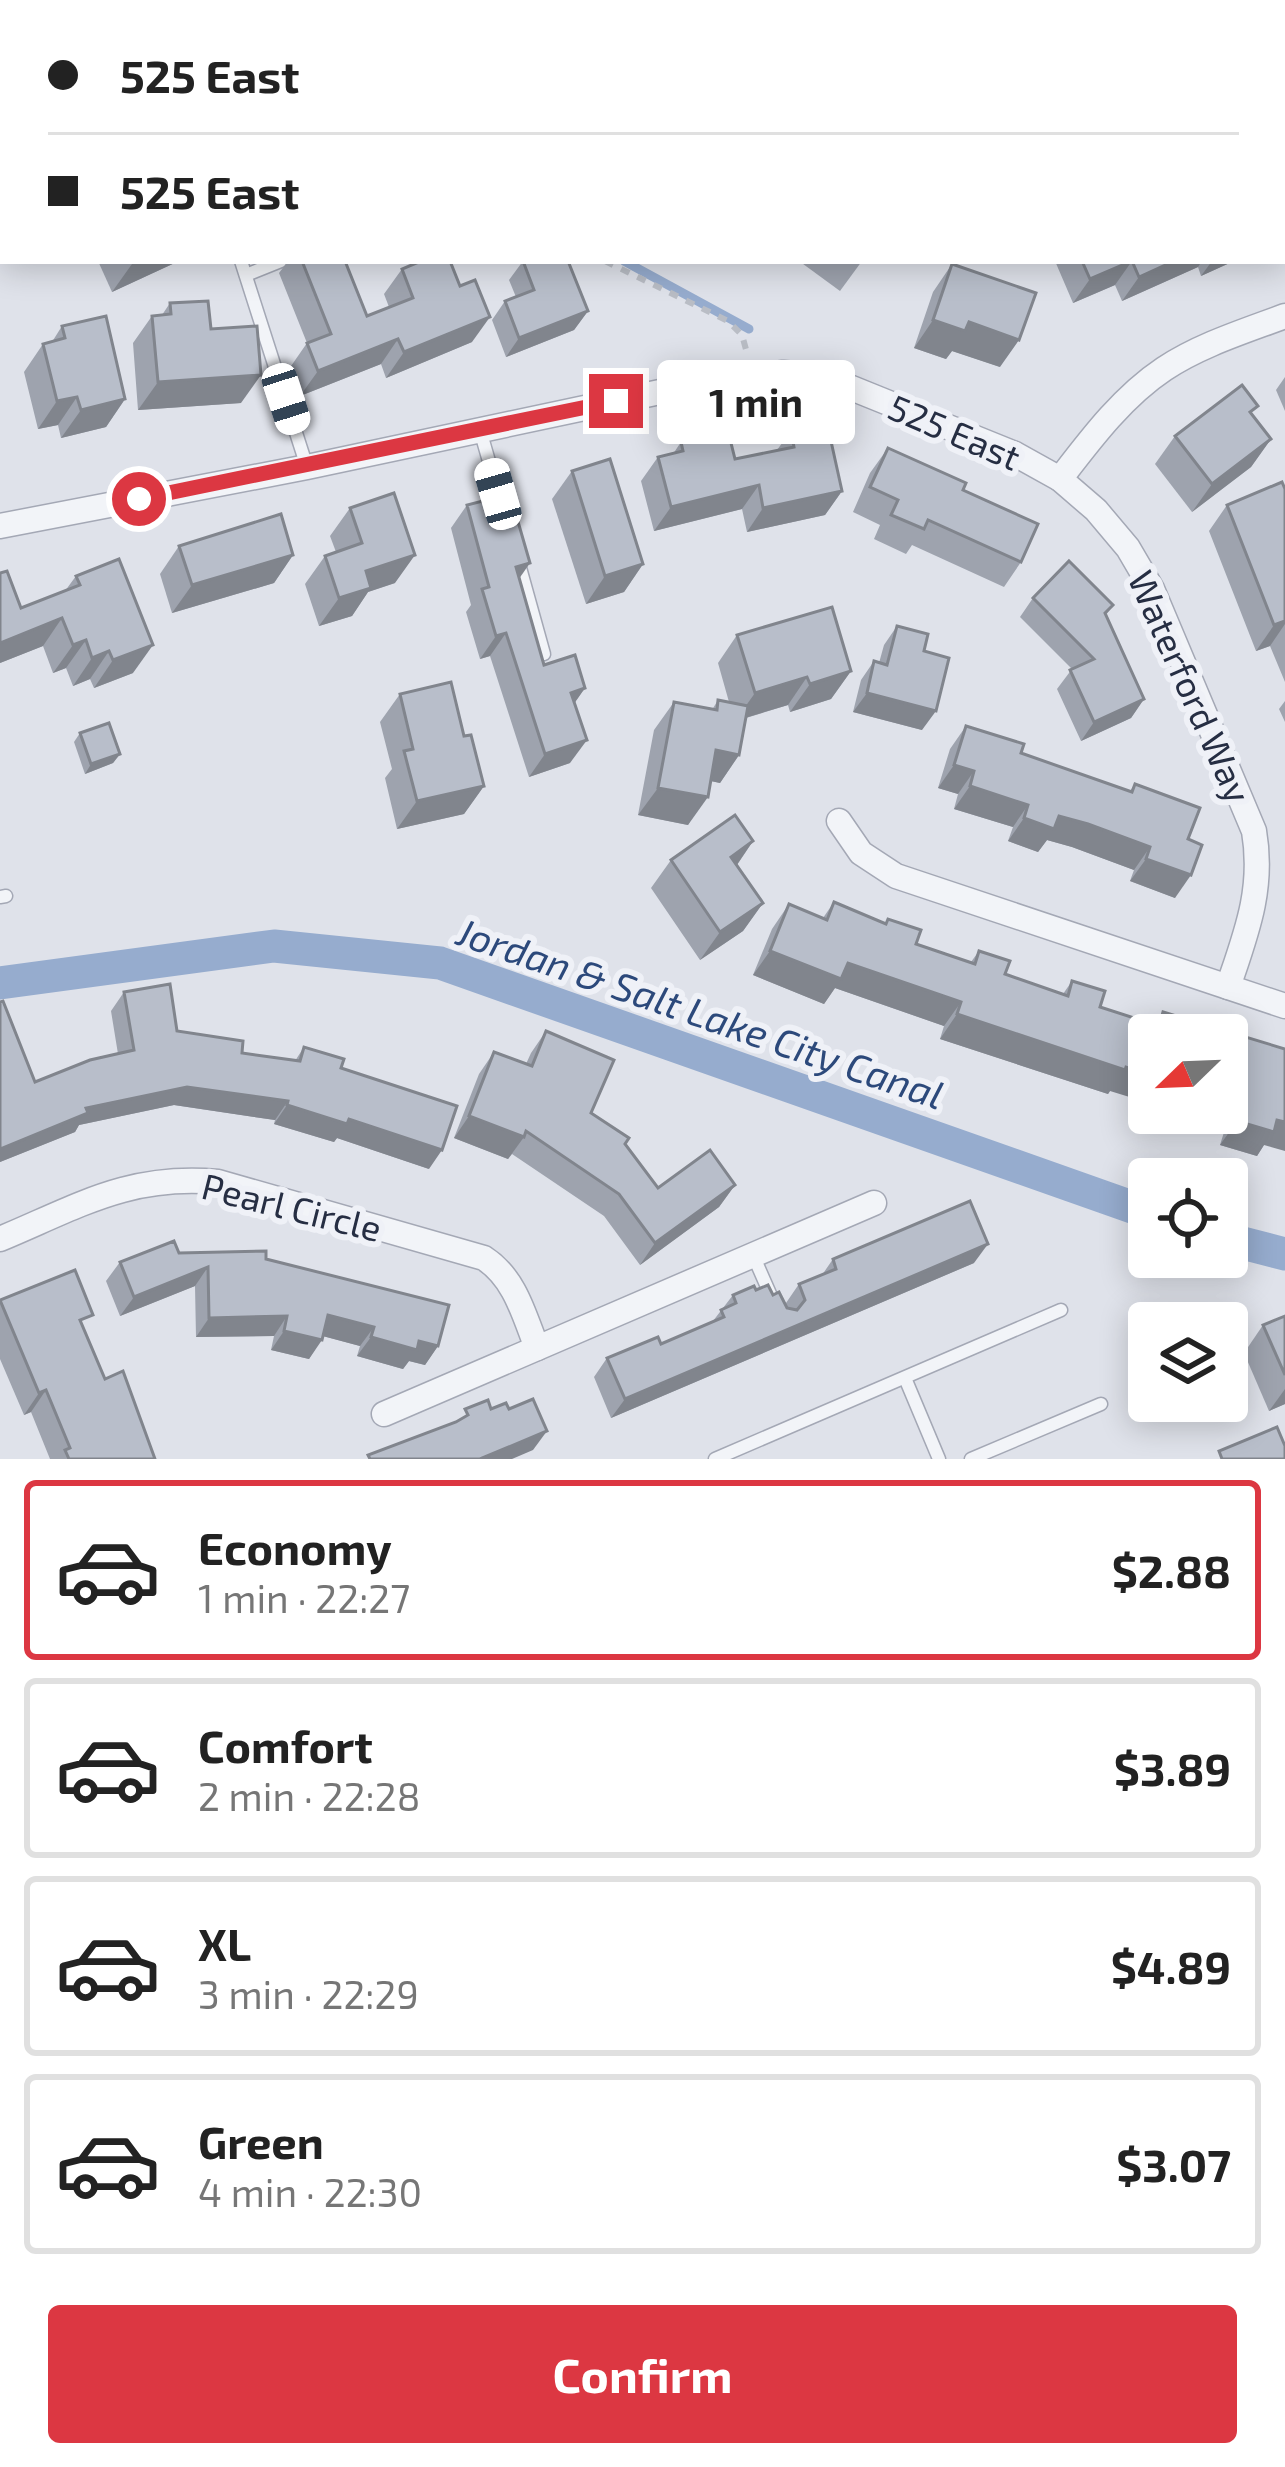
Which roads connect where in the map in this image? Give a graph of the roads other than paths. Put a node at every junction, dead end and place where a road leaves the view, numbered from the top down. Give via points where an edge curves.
1 (244, 268) edge
2 (1285, 316) edge
3 (481, 430) junction
4 (307, 467) junction
5 (1060, 479) junction
6 (505, 516) edge
7 (0, 526) edge
8 (512, 539) edge
9 (544, 653) edge
10 (839, 821) dead end
11 (1228, 987) junction
12 (1285, 1006) edge
13 (874, 1203) dead end
14 (0, 1239) edge
15 (753, 1255) junction
16 (1061, 1310) dead end
17 (781, 1319) edge
18 (537, 1348) junction
19 (905, 1378) junction
20 (1101, 1405) dead end
21 (384, 1414) dead end
22 (715, 1459) edge
23 (939, 1459) edge
24 (971, 1459) edge

1 - 4 lane
2 - 5 street via 1163,369 1121,405
3 - 4 street, 525 East
3 - 5 street, 525 East via 752,375 810,376
3 - 6 lane
4 - 7 street, 525 East
5 - 11 street, Waterford Way via 1118,535 1152,589 1254,831 1258,895
8 - 9 lane
10 - 11 street via 861,853 896,876
11 - 12 street
13 - 15 street
14 - 18 street, Pearl Circle via 143,1182 218,1181 484,1258 500,1268
15 - 17 lane
15 - 18 street
16 - 19 lane
18 - 21 street
19 - 22 lane
19 - 23 lane
20 - 24 lane

